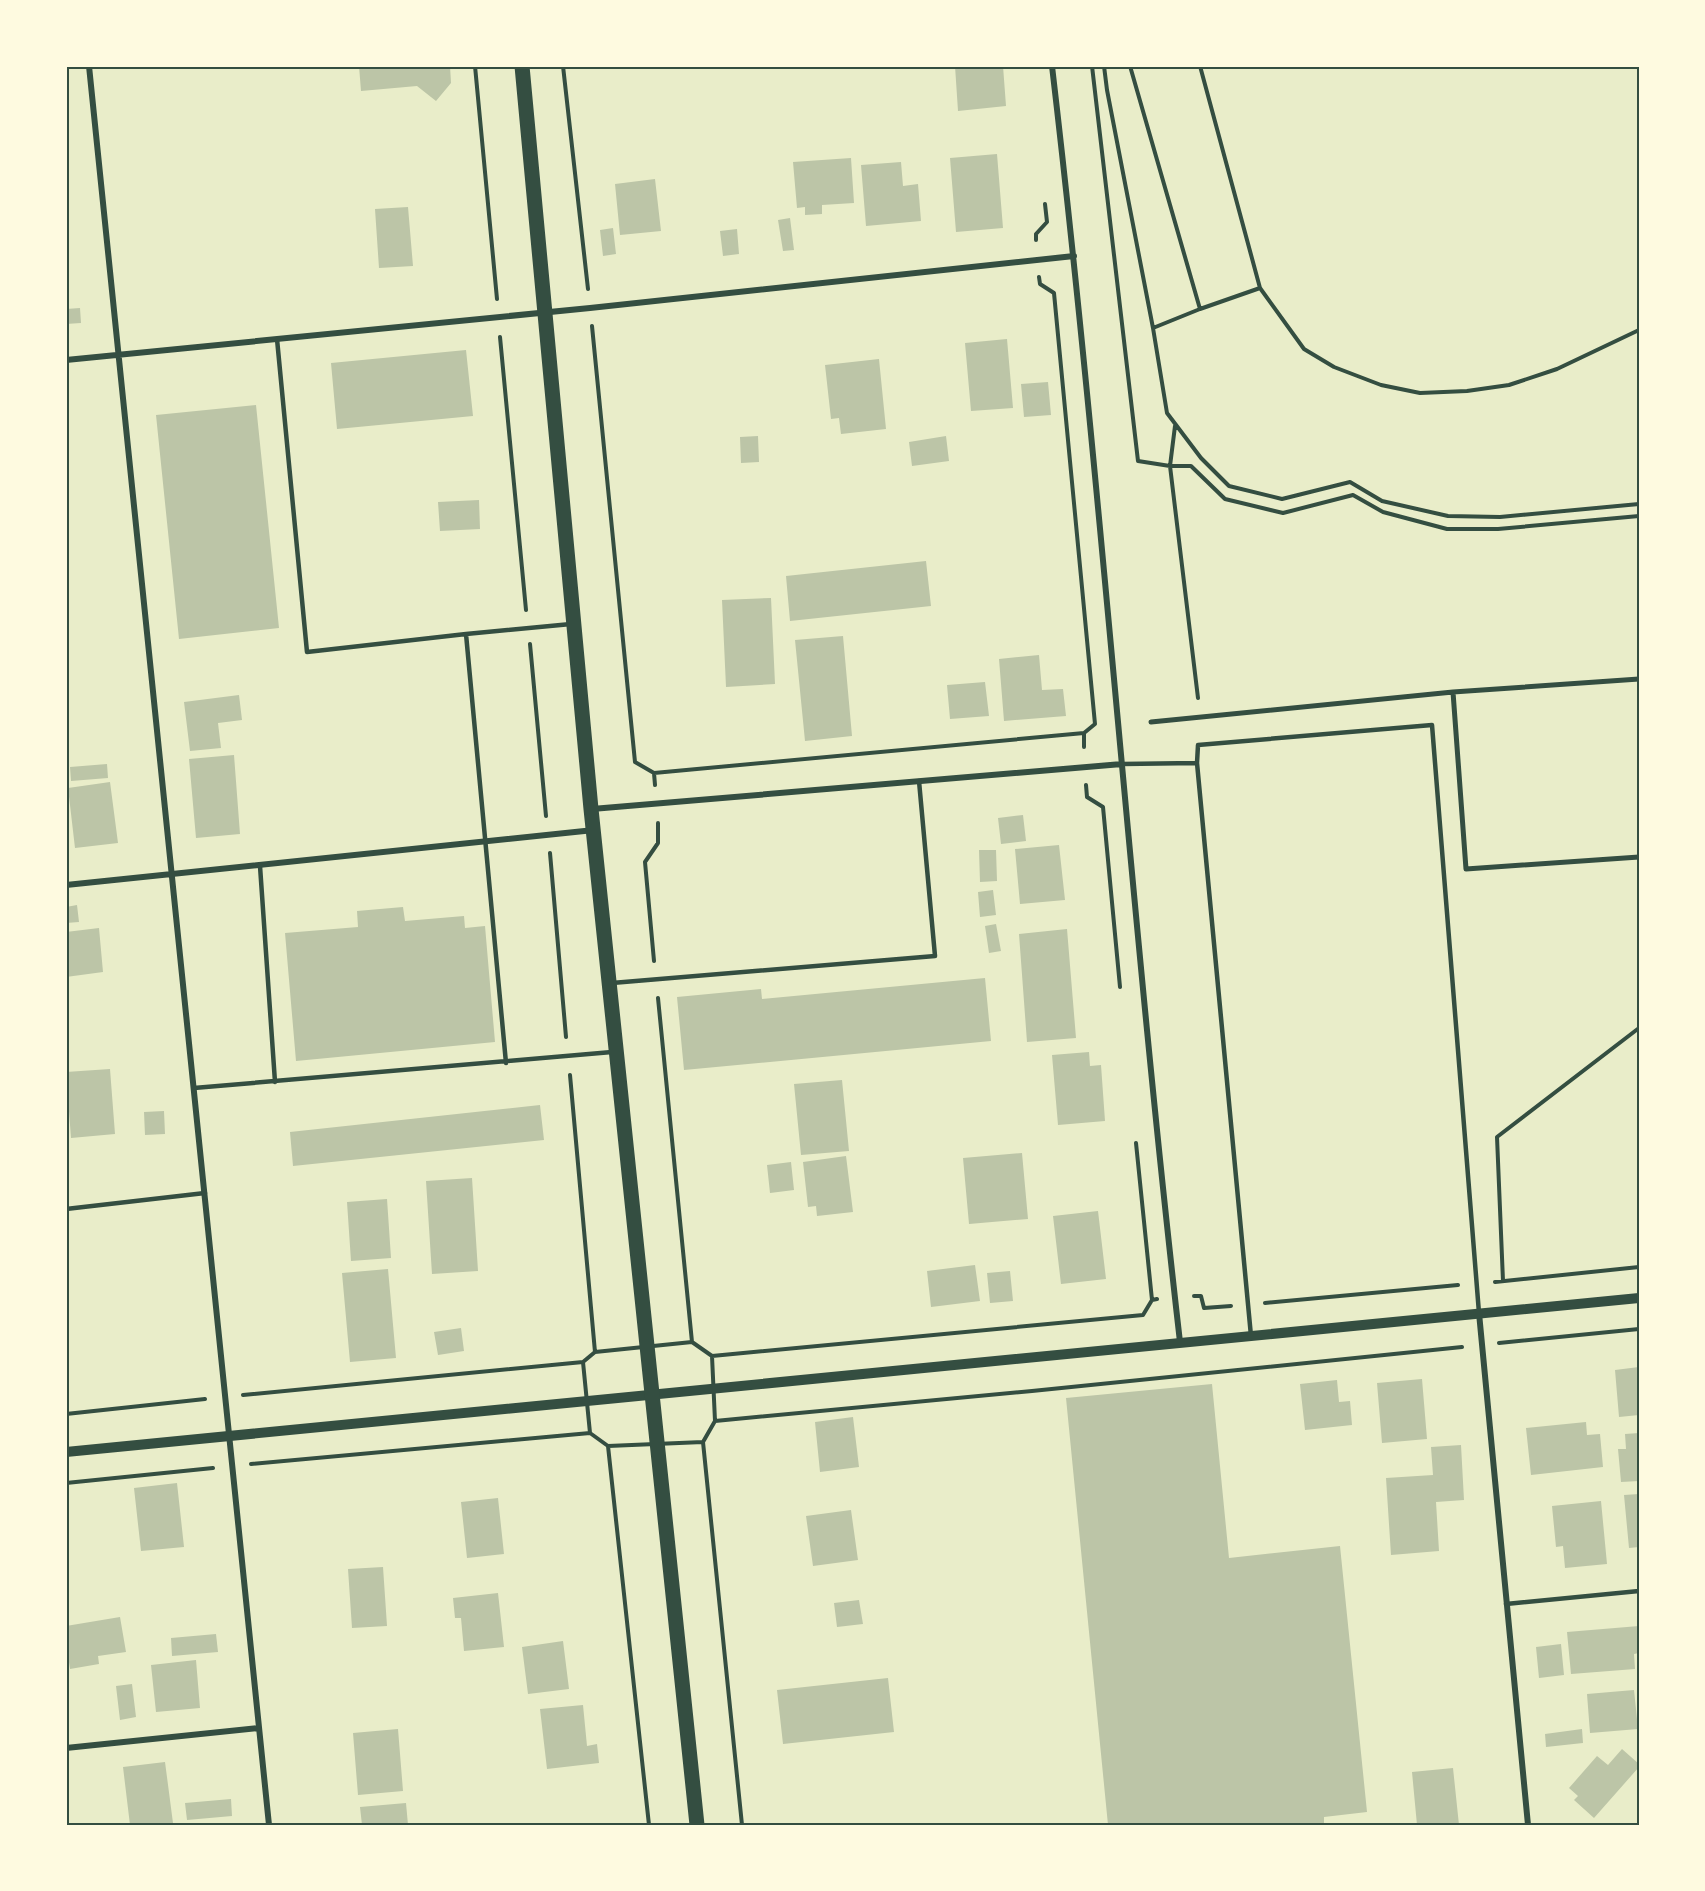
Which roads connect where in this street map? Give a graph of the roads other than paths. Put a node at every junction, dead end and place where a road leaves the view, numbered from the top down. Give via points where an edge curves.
1 (89, 66) edge
2 (522, 66) edge
3 (1052, 66) edge
4 (1074, 256) junction
5 (545, 312) junction
6 (277, 339) junction
7 (119, 354) junction
8 (66, 360) edge
9 (574, 624) junction
10 (466, 634) junction
11 (1639, 679) edge
12 (1453, 692) junction
13 (1151, 722) dead end
14 (1197, 763) junction
15 (1122, 764) junction
16 (919, 781) junction
17 (591, 809) junction
18 (594, 830) junction
19 (486, 842) junction
20 (1639, 857) edge
21 (260, 866) junction
22 (172, 875) junction
23 (66, 885) edge
24 (610, 983) junction
25 (616, 1052) junction
26 (506, 1063) junction
27 (275, 1082) junction
28 (194, 1088) junction
29 (205, 1193) junction
30 (66, 1209) edge
31 (1639, 1298) edge
32 (1479, 1313) junction
33 (1251, 1336) junction
34 (1180, 1342) junction
35 (651, 1396) junction
36 (230, 1436) junction
37 (66, 1452) edge
38 (1639, 1591) edge
39 (1506, 1604) junction
40 (259, 1728) junction
41 (66, 1748) edge
42 (269, 1825) edge
43 (697, 1825) edge
44 (1528, 1825) edge

1 - 7 street
2 - 5 main road
3 - 4 street
4 - 5 street
4 - 15 street
5 - 6 street
5 - 9 main road
6 - 7 street
6 - 10 lane via 307,652
7 - 8 street
7 - 22 street
9 - 10 lane
9 - 17 main road
10 - 19 lane
11 - 12 street
12 - 13 street
12 - 20 street via 1466,869
14 - 15 lane
14 - 32 lane via 1198,745 1432,725
14 - 33 lane
15 - 16 street
15 - 34 street
16 - 17 street
16 - 24 lane via 935,956
17 - 18 main road
18 - 19 street
18 - 24 main road
19 - 21 street
19 - 26 lane
21 - 22 street
21 - 27 lane
22 - 23 street
22 - 28 street
24 - 25 main road
25 - 26 lane
25 - 35 main road
26 - 27 lane
27 - 28 lane
28 - 29 street
29 - 30 lane
29 - 36 street
31 - 32 street
32 - 33 street
32 - 39 street
33 - 34 street
34 - 35 street
35 - 36 street
35 - 43 main road
36 - 37 street
36 - 40 street
38 - 39 lane
39 - 44 street
40 - 41 street
40 - 42 street

